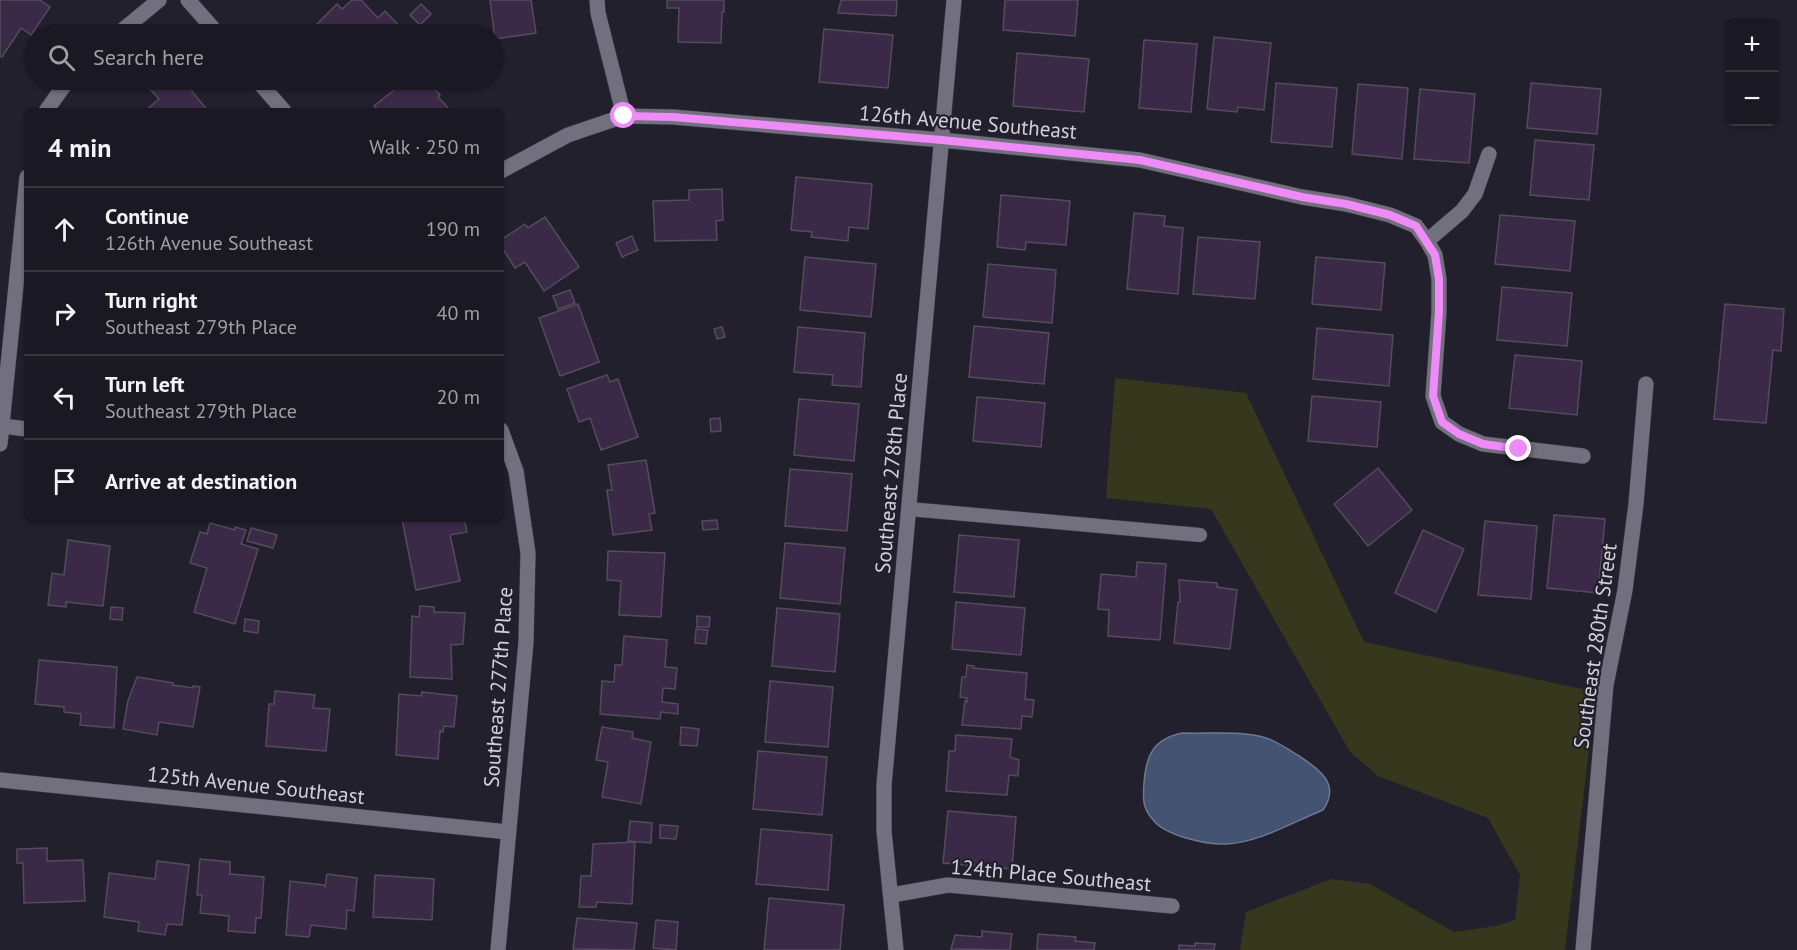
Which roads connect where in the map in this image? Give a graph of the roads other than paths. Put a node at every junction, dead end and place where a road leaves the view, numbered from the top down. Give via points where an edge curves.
1 (159, 0) edge
2 (188, 0) edge
3 (597, 0) edge
4 (954, 0) edge
5 (130, 24) edge
6 (209, 24) edge
7 (61, 90) edge
8 (266, 90) edge
9 (48, 108) edge
10 (281, 108) edge
11 (624, 116) junction
12 (942, 140) junction
13 (1489, 154) dead end
14 (504, 169) edge
15 (24, 207) edge
16 (1427, 241) junction
17 (1646, 384) dead end
18 (2, 426) junction
19 (24, 429) edge
20 (504, 438) edge
21 (0, 444) edge
22 (1583, 456) dead end
23 (909, 509) junction
24 (1200, 535) dead end
25 (0, 780) edge
26 (508, 832) junction
27 (892, 895) junction
28 (1172, 906) dead end
29 (498, 950) edge
30 (896, 950) edge
31 (1583, 950) edge

1 - 5 street
2 - 6 street
3 - 11 street
4 - 12 street, Southeast 278th Place
7 - 9 street
8 - 10 street
11 - 12 street, 126th Avenue Southeast
11 - 14 street, 126th Avenue Southeast via 568,135
12 - 16 street, 126th Avenue Southeast via 1140,160 1390,215 1416,226
12 - 23 street, Southeast 278th Place
13 - 16 street via 1475,194 1462,212
15 - 18 street
16 - 22 street via 1435,255 1439,279 1433,396 1442,422 1483,444
17 - 31 street, Southeast 280th Street via 1625,590 1606,685
18 - 19 street
18 - 21 street
20 - 26 street, Southeast 277th Place via 516,471 528,553 526,642
23 - 24 lane
23 - 27 street, Southeast 278th Place via 884,785 884,831
25 - 26 street, 125th Avenue Southeast
26 - 29 street, Southeast 277th Place
27 - 28 street, 124th Place Southeast via 948,885
27 - 30 street, Southeast 278th Place

